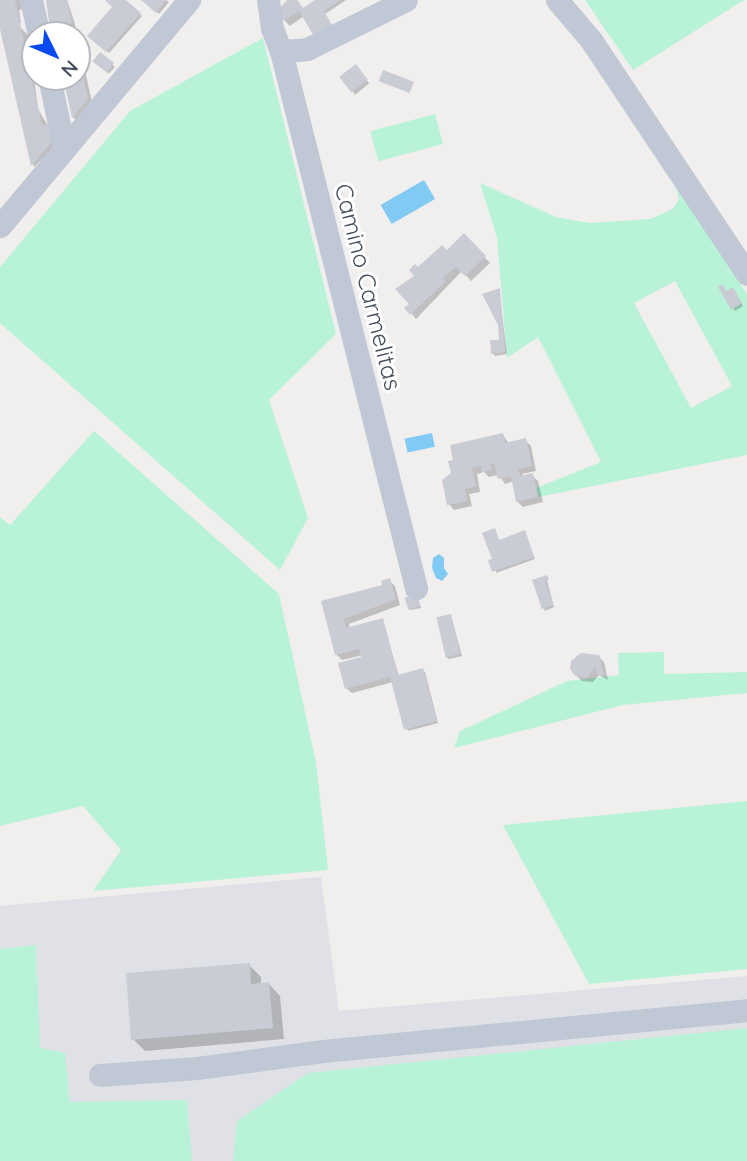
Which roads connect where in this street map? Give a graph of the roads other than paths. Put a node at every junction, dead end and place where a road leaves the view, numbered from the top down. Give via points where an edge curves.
1 (31, 0) edge
2 (190, 0) edge
3 (268, 0) edge
4 (406, 0) edge
5 (557, 0) edge
6 (36, 21) edge
7 (281, 51) junction
8 (51, 91) edge
9 (64, 148) junction
10 (0, 226) edge
11 (747, 274) edge
12 (416, 588) dead end
13 (747, 1010) edge
14 (100, 1075) dead end

1 - 6 street
2 - 9 street
3 - 7 street, Camino Carmelitas
4 - 7 street via 307,49
5 - 11 street via 592,40
7 - 12 street, Camino Carmelitas
8 - 9 street
9 - 10 street
13 - 14 street

